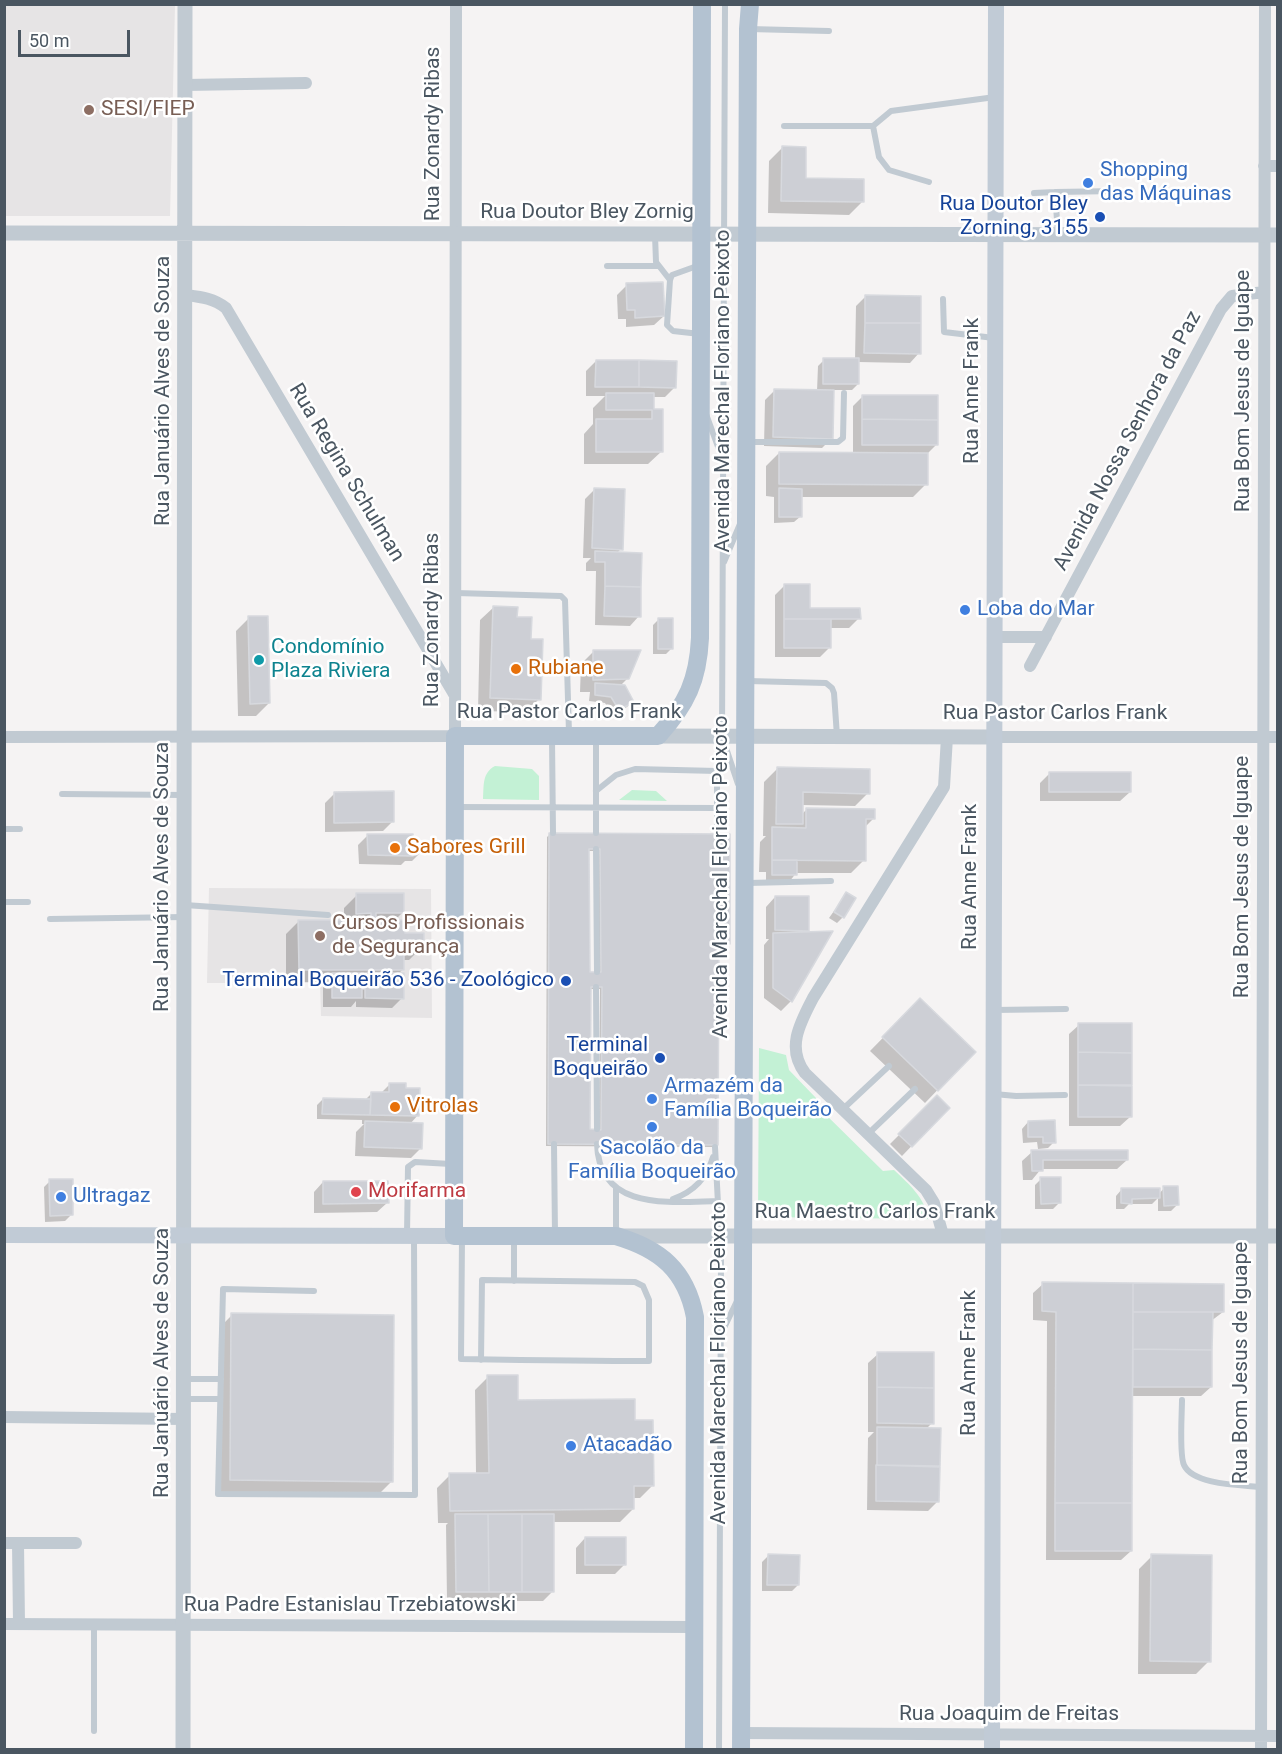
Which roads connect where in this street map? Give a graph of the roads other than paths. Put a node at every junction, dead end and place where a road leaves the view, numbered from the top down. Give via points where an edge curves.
1 (185, 4) edge
2 (456, 4) edge
3 (702, 4) edge
4 (725, 4) edge
5 (750, 4) edge
6 (996, 4) edge
7 (1265, 4) edge
8 (748, 29) junction
9 (829, 31) dead end
10 (306, 83) dead end
11 (185, 85) junction
12 (996, 97) junction
13 (784, 126) dead end
14 (873, 126) junction
15 (1264, 166) junction
16 (1278, 166) edge
17 (929, 182) dead end
18 (1118, 191) dead end
19 (1055, 192) junction
20 (1034, 193) dead end
21 (4, 233) edge
22 (185, 234) junction
23 (456, 234) junction
24 (655, 234) junction
25 (701, 234) junction
26 (724, 234) junction
27 (747, 235) junction
28 (995, 235) junction
29 (1058, 235) junction
30 (1271, 235) edge
31 (701, 265) junction
32 (607, 266) dead end
33 (658, 267) junction
34 (670, 280) junction
35 (1264, 292) junction
36 (185, 295) junction
37 (943, 299) dead end
38 (701, 334) junction
39 (995, 339) junction
40 (844, 393) dead end
41 (700, 403) junction
42 (746, 442) junction
43 (723, 460) junction
44 (746, 500) junction
45 (723, 565) junction
46 (455, 593) junction
47 (994, 637) junction
48 (1046, 637) junction
49 (1030, 666) dead end
50 (745, 681) junction
51 (455, 696) junction
52 (184, 736) junction
53 (455, 736) junction
54 (561, 736) junction
55 (596, 736) junction
56 (658, 736) junction
57 (722, 736) junction
58 (745, 736) junction
59 (837, 736) junction
60 (947, 736) junction
61 (4, 737) edge
62 (994, 737) junction
63 (1263, 737) junction
64 (1278, 737) edge
65 (717, 771) junction
66 (596, 791) junction
67 (62, 794) dead end
68 (184, 795) junction
69 (745, 804) junction
70 (454, 807) junction
71 (553, 807) junction
72 (596, 807) junction
73 (717, 808) junction
74 (4, 829) edge
75 (20, 829) dead end
76 (553, 833) dead end
77 (596, 833) dead end
78 (717, 834) dead end
79 (596, 849) dead end
80 (831, 881) dead end
81 (744, 883) junction
82 (4, 902) edge
83 (27, 902) dead end
84 (184, 911) junction
85 (328, 915) dead end
86 (50, 919) dead end
87 (597, 972) dead end
88 (596, 987) dead end
89 (1066, 1009) dead end
90 (993, 1010) junction
91 (889, 1066) dead end
92 (915, 1089) dead end
93 (993, 1094) junction
94 (1065, 1095) dead end
95 (842, 1109) junction
96 (597, 1129) dead end
97 (868, 1134) junction
98 (554, 1144) dead end
99 (597, 1144) dead end
100 (454, 1164) junction
101 (616, 1187) junction
102 (663, 1202) junction
103 (718, 1202) junction
104 (4, 1235) edge
105 (184, 1235) junction
106 (720, 1235) junction
107 (943, 1235) junction
108 (993, 1235) junction
109 (411, 1236) junction
110 (458, 1236) junction
111 (514, 1236) junction
112 (555, 1236) junction
113 (616, 1236) junction
114 (743, 1236) junction
115 (1270, 1236) edge
116 (514, 1281) junction
117 (743, 1290) junction
118 (314, 1291) dead end
119 (721, 1335) junction
120 (481, 1360) junction
121 (184, 1378) junction
122 (221, 1379) junction
123 (220, 1399) junction
124 (184, 1400) junction
125 (1182, 1400) dead end
126 (4, 1417) edge
127 (183, 1419) junction
128 (1261, 1487) junction
129 (4, 1543) edge
130 (18, 1543) junction
131 (76, 1543) dead end
132 (4, 1624) edge
133 (19, 1624) junction
134 (94, 1624) junction
135 (183, 1625) junction
136 (694, 1628) junction
137 (94, 1731) dead end
138 (1261, 1736) junction
139 (1278, 1736) edge
140 (741, 1741) edge
141 (992, 1742) edge
142 (183, 1749) edge
143 (694, 1749) edge
144 (719, 1749) edge
145 (1261, 1749) edge

1 - 11 street, Rua Januário Alves de Souza
2 - 23 street, Rua Zonardy Ribas
3 - 25 main road, Avenida Marechal Floriano Peixoto
4 - 26 lane
5 - 8 main road, Avenida Marechal Floriano Peixoto
6 - 12 main road, Rua Anne Frank
7 - 15 street, Rua Bom Jesus de Iguape
8 - 9 lane
8 - 27 main road, Avenida Marechal Floriano Peixoto
10 - 11 street
11 - 22 street, Rua Januário Alves de Souza
12 - 14 lane via 891,111
12 - 28 main road, Rua Anne Frank
13 - 14 lane
14 - 17 lane via 879,157 889,170
15 - 16 street
15 - 30 street, Rua Bom Jesus de Iguape
18 - 19 lane
19 - 20 lane
19 - 29 lane
21 - 22 street, Rua Doutor Bley Zornig
22 - 23 street, Rua Doutor Bley Zornig
22 - 36 street, Rua Januário Alves de Souza
23 - 24 street, Rua Doutor Bley Zornig
23 - 46 street, Rua Zonardy Ribas
24 - 25 street, Rua Doutor Bley Zornig
24 - 33 lane
25 - 26 street, Rua Doutor Bley Zornig
25 - 31 main road, Avenida Marechal Floriano Peixoto
26 - 27 street, Rua Doutor Bley Zornig
26 - 43 lane
27 - 28 street, Rua Doutor Bley Zornig
27 - 42 main road, Avenida Marechal Floriano Peixoto
28 - 29 street, Rua Doutor Bley Zornig
28 - 39 main road, Rua Anne Frank
29 - 30 street, Rua Doutor Bley Zornig
30 - 35 street, Rua Bom Jesus de Iguape
31 - 34 lane via 676,272
31 - 38 main road, Avenida Marechal Floriano Peixoto
32 - 33 lane
33 - 34 lane
34 - 38 lane via 669,328
35 - 48 street, Avenida Nossa Senhora da Paz via 1232,297 1221,309
35 - 63 street, Rua Bom Jesus de Iguape
36 - 51 street, Rua Regina Schulman via 209,298 226,308
36 - 52 street, Rua Januário Alves de Souza
37 - 39 lane via 944,332
38 - 41 main road, Avenida Marechal Floriano Peixoto
39 - 47 main road, Rua Anne Frank
40 - 42 lane via 843,438 838,442
41 - 43 lane
41 - 56 main road, Avenida Marechal Floriano Peixoto via 699,656 690,692
42 - 44 main road, Avenida Marechal Floriano Peixoto
43 - 45 lane
44 - 45 lane
44 - 50 main road, Avenida Marechal Floriano Peixoto
45 - 57 lane
46 - 51 street, Rua Zonardy Ribas
46 - 54 lane via 561,596 565,600
47 - 48 street
47 - 62 main road, Rua Anne Frank
48 - 49 street, Avenida Nossa Senhora da Paz
50 - 58 main road, Avenida Marechal Floriano Peixoto
50 - 59 lane via 826,683 834,693
51 - 53 street, Rua Zonardy Ribas
52 - 53 street, Rua Pastor Carlos Frank
52 - 61 street, Rua Pastor Carlos Frank
52 - 68 street, Rua Januário Alves de Souza
53 - 54 main road, Rua Pastor Carlos Frank
53 - 70 main road, Rua Zonardy Ribas
54 - 55 main road, Rua Pastor Carlos Frank
54 - 71 lane
55 - 56 main road, Rua Pastor Carlos Frank
55 - 66 lane
56 - 57 street, Rua Pastor Carlos Frank
57 - 58 street, Rua Pastor Carlos Frank
57 - 65 lane
57 - 69 lane
58 - 59 street, Rua Pastor Carlos Frank
58 - 69 main road, Avenida Marechal Floriano Peixoto
59 - 60 street, Rua Pastor Carlos Frank
60 - 62 street, Rua Pastor Carlos Frank
60 - 95 street via 944,787 813,998 798,1031 796,1057 805,1073
62 - 63 street, Rua Pastor Carlos Frank
62 - 90 main road, Rua Anne Frank
63 - 64 street, Rua Pastor Carlos Frank
63 - 115 street, Rua Bom Jesus de Iguape
65 - 66 lane via 635,769 616,775
65 - 73 lane
66 - 72 lane
67 - 68 lane
68 - 84 street, Rua Januário Alves de Souza
69 - 81 main road, Avenida Marechal Floriano Peixoto
70 - 71 lane
70 - 100 main road, Rua Zonardy Ribas
71 - 72 lane
71 - 76 lane
72 - 73 lane
72 - 77 lane
73 - 78 lane
74 - 75 lane
79 - 87 lane
80 - 81 lane
81 - 114 main road, Avenida Marechal Floriano Peixoto
82 - 83 lane
84 - 85 lane
84 - 86 lane
84 - 105 street, Rua Januário Alves de Souza
88 - 96 lane
89 - 90 lane
90 - 93 main road, Rua Anne Frank
91 - 95 lane
92 - 97 lane
93 - 94 lane
93 - 108 main road, Rua Anne Frank
95 - 97 street
97 - 107 street via 926,1190
98 - 112 lane
99 - 101 lane via 603,1169
100 - 109 lane via 414,1162 408,1167
100 - 110 main road, Rua Zonardy Ribas
101 - 102 lane via 643,1200
101 - 113 lane
102 - 103 lane
102 - 103 lane via 684,1195 700,1183 710,1169 715,1147
103 - 106 lane
104 - 105 main road, Rua Maestro Carlos Frank
105 - 109 main road, Rua Maestro Carlos Frank
105 - 121 street, Rua Januário Alves de Souza
106 - 113 street, Rua Maestro Carlos Frank
106 - 114 street, Rua Maestro Carlos Frank
106 - 119 lane
107 - 108 street, Rua Maestro Carlos Frank
107 - 114 street, Rua Maestro Carlos Frank
108 - 115 street, Rua Maestro Carlos Frank
108 - 141 main road, Rua Anne Frank
109 - 110 main road, Rua Maestro Carlos Frank
109 - 123 lane via 415,1495 218,1494
110 - 111 main road, Rua Maestro Carlos Frank
110 - 120 lane via 461,1359
111 - 112 main road, Rua Maestro Carlos Frank
111 - 116 lane
112 - 113 main road, Rua Maestro Carlos Frank
113 - 136 main road, Avenida Marechal Floriano Peixoto via 641,1243 663,1257 681,1277 693,1303
114 - 117 main road, Avenida Marechal Floriano Peixoto
115 - 128 street, Rua Bom Jesus de Iguape
116 - 120 lane via 482,1280
116 - 120 lane via 635,1282 643,1286 649,1300 649,1361
117 - 119 lane
117 - 140 main road, Avenida Marechal Floriano Peixoto
118 - 122 lane via 223,1289
119 - 144 lane
121 - 122 lane
121 - 124 street, Rua Januário Alves de Souza
122 - 123 lane
123 - 124 lane
124 - 127 street, Rua Januário Alves de Souza
125 - 128 lane via 1183,1463 1190,1473 1201,1479
126 - 127 street
127 - 135 street, Rua Januário Alves de Souza
128 - 138 street, Rua Bom Jesus de Iguape
129 - 130 street
130 - 131 street
130 - 133 street
132 - 133 street, Rua Padre Estanislau Trzebiatowski
133 - 134 street, Rua Padre Estanislau Trzebiatowski
134 - 135 street, Rua Padre Estanislau Trzebiatowski
134 - 137 lane
135 - 136 street, Rua Padre Estanislau Trzebiatowski
135 - 142 street, Rua Januário Alves de Souza
136 - 143 main road, Avenida Marechal Floriano Peixoto
138 - 139 street, Rua Joaquim de Freitas
138 - 141 street, Rua Joaquim de Freitas
138 - 145 street, Rua Bom Jesus de Iguape
140 - 141 street, Rua Joaquim de Freitas

